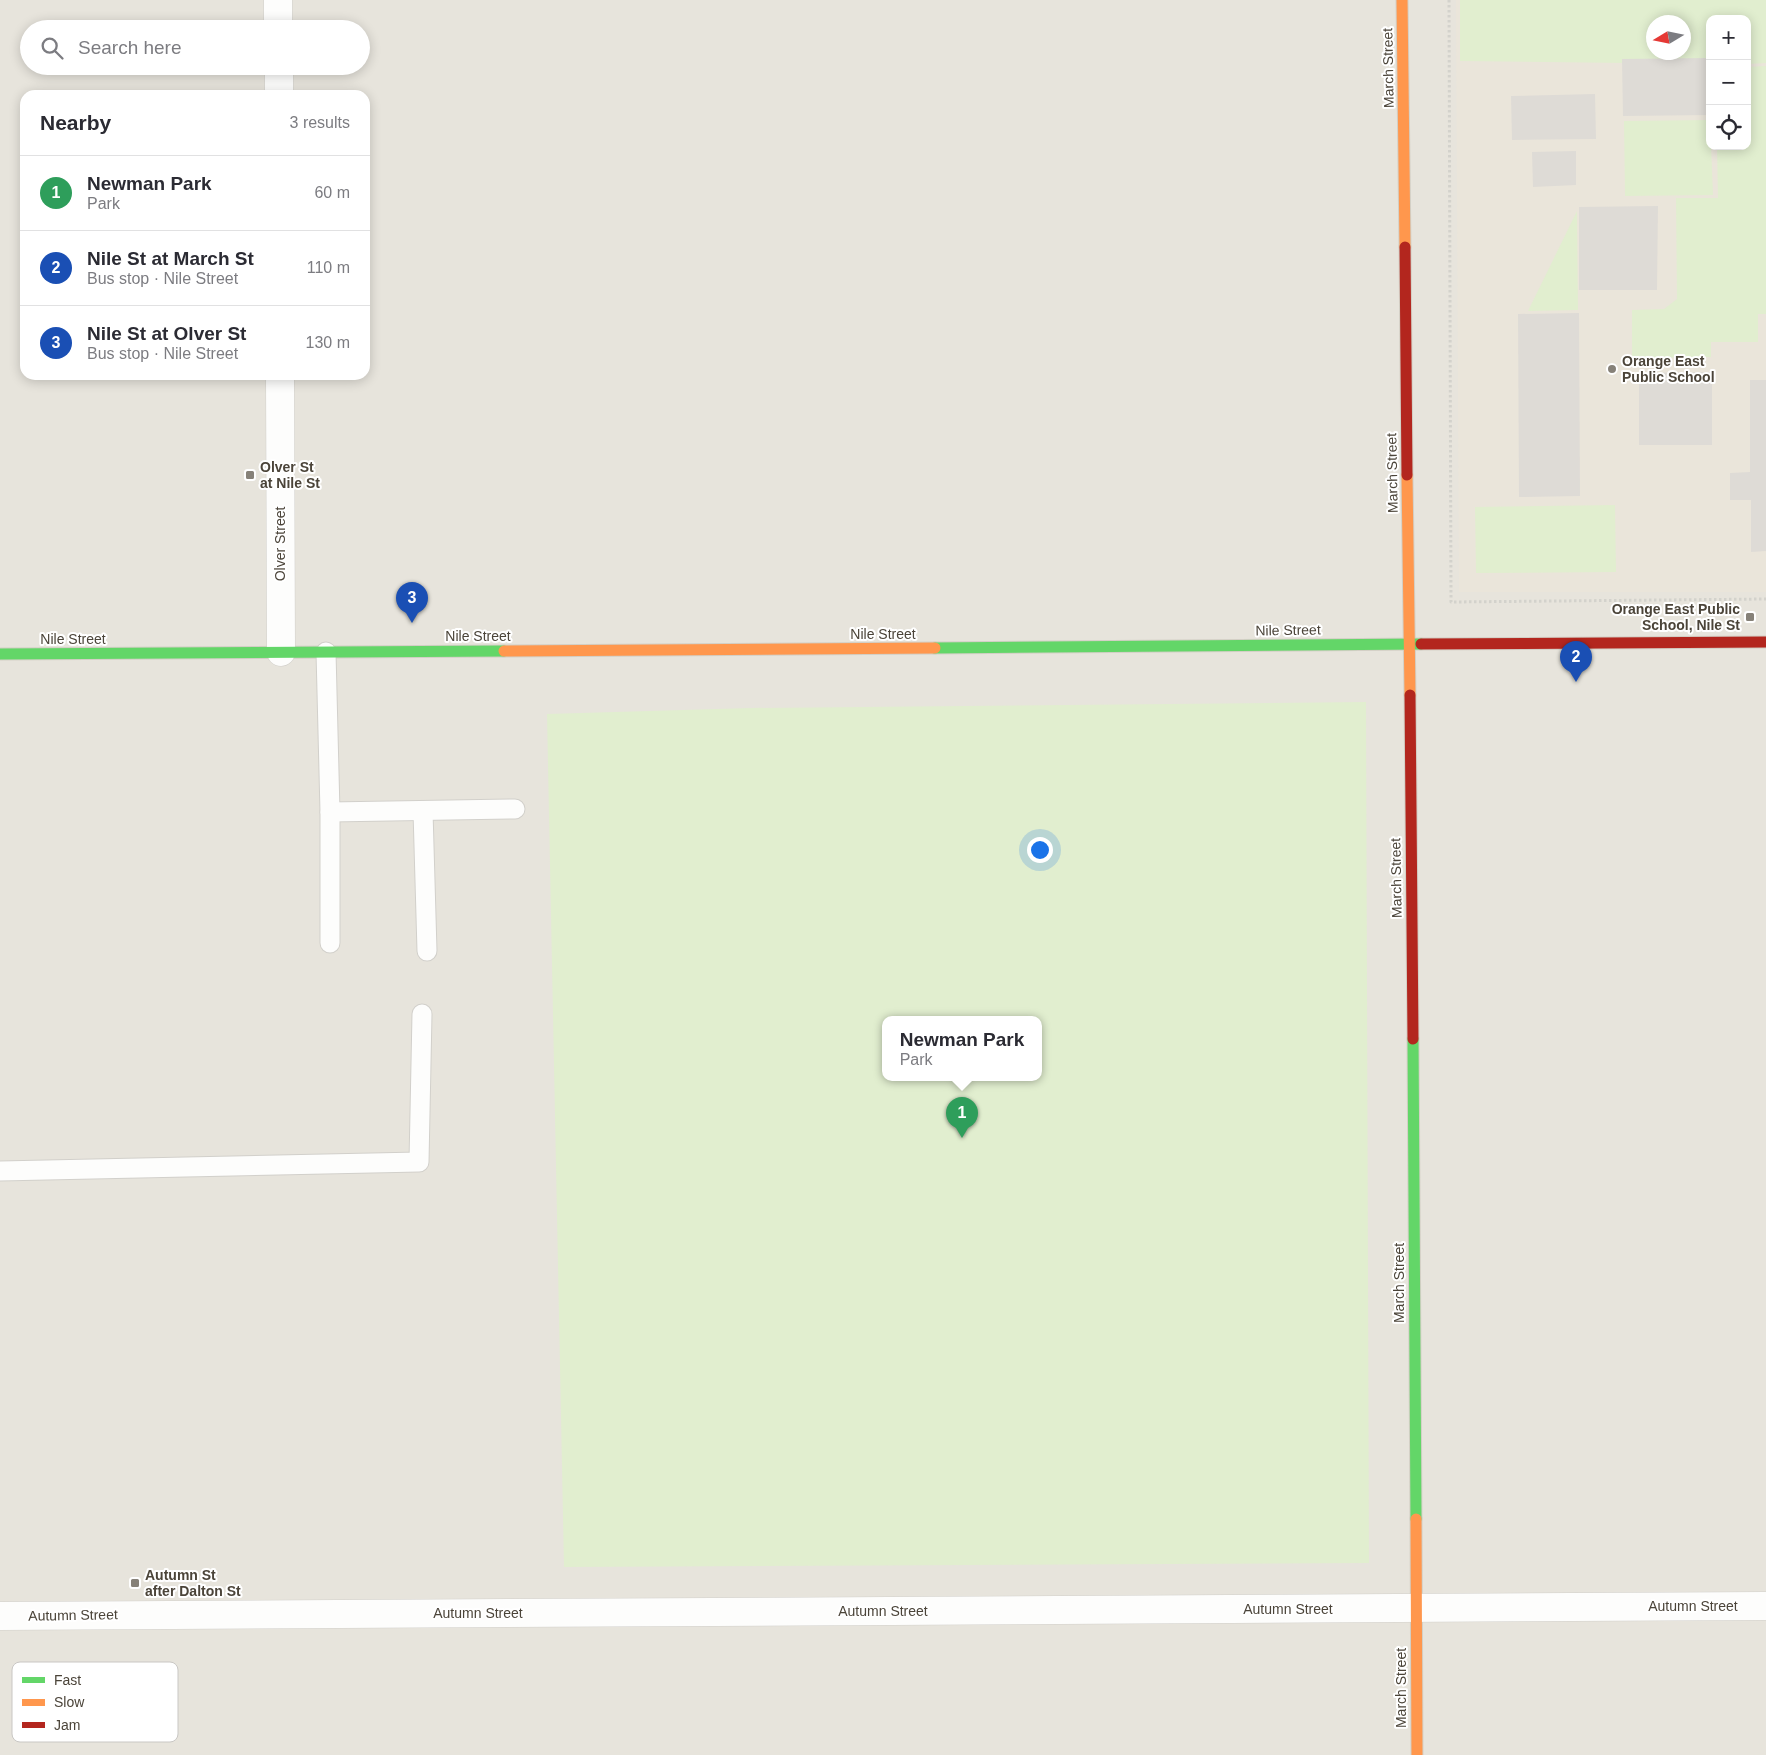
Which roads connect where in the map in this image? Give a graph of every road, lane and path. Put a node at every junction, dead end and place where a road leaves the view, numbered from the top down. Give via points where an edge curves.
1 (278, 0) edge
2 (1402, 0) edge
3 (1449, 0) edge
4 (278, 20) edge
5 (278, 75) edge
6 (279, 90) edge
7 (280, 380) edge
8 (1766, 599) edge
9 (1451, 602) junction
10 (1452, 608) dead end
11 (1766, 642) edge
12 (1409, 643) junction
13 (281, 652) junction
14 (326, 652) junction
15 (0, 654) edge
16 (515, 809) dead end
17 (423, 811) junction
18 (330, 812) junction
19 (330, 942) dead end
20 (428, 951) dead end
21 (422, 1014) dead end
22 (0, 1171) edge
23 (1766, 1606) edge
24 (1416, 1608) junction
25 (0, 1616) edge
26 (1417, 1755) edge

1 - 4 street
2 - 12 street, March Street
3 - 9 path
5 - 6 street
7 - 13 street, Olver Street
8 - 9 path
9 - 10 path
11 - 12 street, Nile Street
12 - 14 street, Nile Street
12 - 24 street, March Street
13 - 14 street, Nile Street
13 - 15 street, Nile Street
14 - 18 lane
16 - 17 lane
17 - 18 lane
17 - 20 lane
18 - 19 lane
21 - 22 lane via 419,1162
23 - 24 street, Autumn Street
24 - 25 street, Autumn Street
24 - 26 street, March Street

